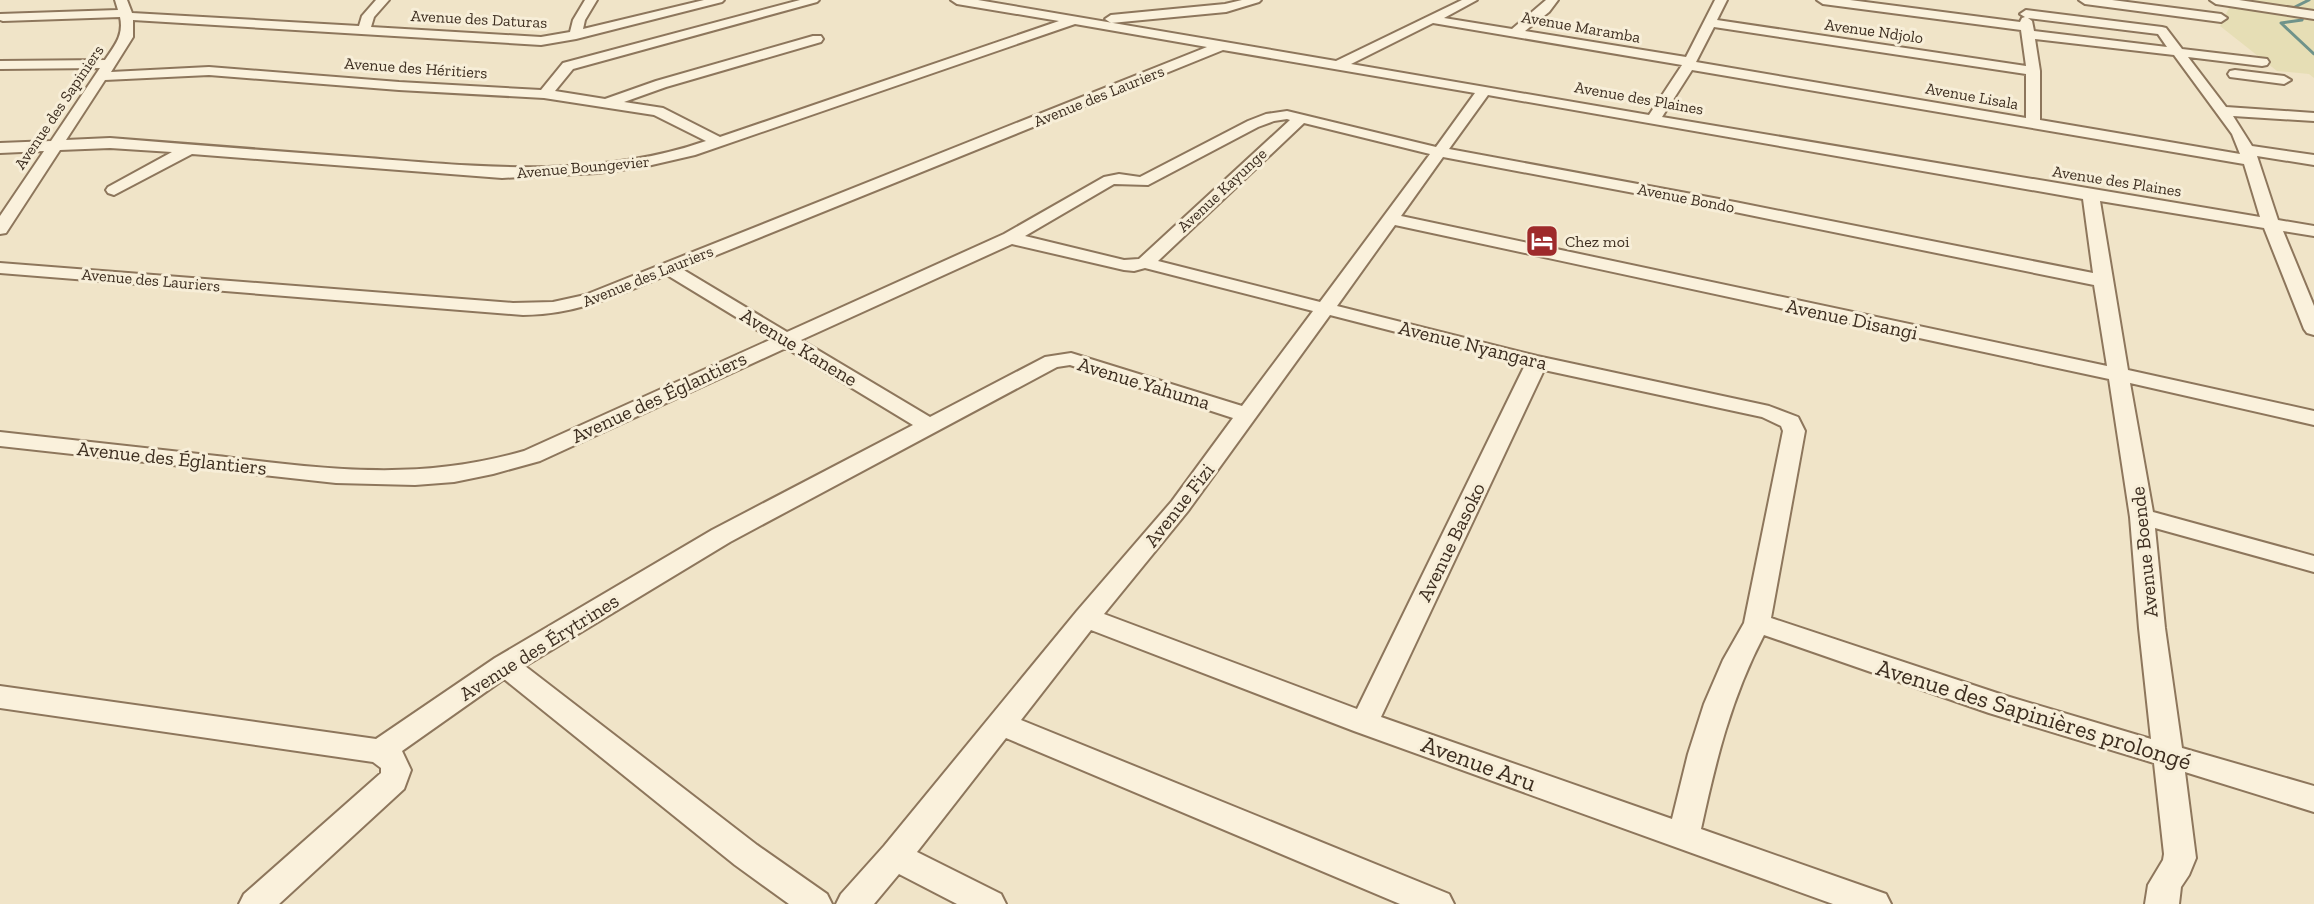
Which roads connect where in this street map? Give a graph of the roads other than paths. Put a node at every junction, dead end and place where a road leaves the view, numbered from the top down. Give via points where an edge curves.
1 (137, 0) edge
2 (383, 0) edge
3 (591, 0) edge
4 (718, 0) edge
5 (813, 0) edge
6 (957, 0) edge
7 (1255, 0) edge
8 (1471, 0) edge
9 (1552, 0) edge
10 (1721, 0) edge
11 (1824, 0) edge
12 (2027, 0) edge
13 (2085, 0) edge
14 (2216, 0) edge
15 (123, 8) edge
16 (2314, 15) edge
17 (369, 16) junction
18 (3, 17) dead end
19 (2221, 18) dead end
20 (1430, 19) junction
21 (1072, 20) junction
22 (1089, 23) junction
23 (1711, 23) junction
24 (2027, 25) junction
25 (334, 27) junction
26 (364, 29) junction
27 (1514, 33) junction
28 (576, 35) junction
29 (817, 39) dead end
30 (1223, 46) junction
31 (2177, 53) junction
32 (2262, 62) dead end
33 (111, 64) junction
34 (1689, 64) junction
35 (0, 65) edge
36 (1336, 66) junction
37 (2189, 68) junction
38 (2033, 71) junction
39 (102, 76) junction
40 (2284, 80) dead end
41 (1485, 90) junction
42 (493, 92) junction
43 (544, 94) junction
44 (605, 103) junction
45 (474, 106) dead end
46 (2221, 111) junction
47 (1271, 117) joint
48 (2314, 117) edge
49 (1300, 118) junction
50 (1653, 119) junction
51 (2033, 124) junction
52 (719, 142) junction
53 (55, 144) junction
54 (0, 148) edge
55 (189, 149) junction
56 (1439, 152) junction
57 (2248, 155) junction
58 (2314, 160) edge
59 (114, 190) dead end
60 (2091, 195) junction
61 (1391, 219) junction
62 (2271, 224) junction
63 (0, 230) edge
64 (2314, 231) edge
65 (1010, 238) junction
66 (1145, 263) junction
67 (0, 268) edge
68 (667, 268) junction
69 (2103, 281) junction
70 (2305, 286) edge
71 (1324, 308) junction
72 (2314, 330) edge
73 (786, 339) junction
74 (1537, 362) junction
75 (1041, 366) joint
76 (2117, 373) junction
77 (1247, 415) junction
78 (2314, 418) edge
79 (930, 427) junction
80 (0, 439) edge
81 (2142, 517) junction
82 (2314, 564) edge
83 (1086, 618) junction
84 (1757, 623) junction
85 (505, 665) junction
86 (0, 697) edge
87 (1365, 723) junction
88 (1001, 724) junction
89 (380, 751) junction
90 (2167, 757) junction
91 (2314, 799) edge
92 (1684, 836) junction
93 (895, 856) junction
94 (256, 904) edge
95 (815, 904) edge
96 (853, 904) edge
97 (989, 904) edge
98 (1437, 904) edge
99 (1874, 904) edge
100 (2163, 904) edge

1 - 15 street
2 - 17 street
3 - 28 street via 579,20
4 - 28 street, Avenue des Daturas
5 - 43 street via 568,66
6 - 21 street, Avenue des Plaines
7 - 22 street via 1226,8
8 - 20 street
9 - 27 street
10 - 23 street
11 - 24 street
12 - 24 street
13 - 19 street
14 - 16 street
15 - 18 street
15 - 25 street, Avenue des Daturas
15 - 33 street, Avenue des Sapiniers via 129,32
17 - 25 street
17 - 26 street
20 - 27 street, Avenue Maramba
20 - 36 street
21 - 22 street, Avenue des Plaines
21 - 52 street, Avenue Boungevier
22 - 30 street, Avenue des Plaines
23 - 34 street
23 - 38 street, Avenue Ndjolo
24 - 31 street
24 - 31 street via 2162,31
24 - 38 street
25 - 26 street, Avenue des Daturas
26 - 28 street, Avenue des Daturas via 527,40
27 - 34 street, Avenue Maramba
29 - 44 street
30 - 36 street, Avenue des Plaines
30 - 68 street, Avenue des Lauriers
31 - 32 street
31 - 37 street
33 - 35 street
33 - 39 street, Avenue des Sapiniers
34 - 50 street
34 - 51 street, Avenue Lisala
36 - 41 street, Avenue des Plaines
37 - 40 street
37 - 46 street
38 - 51 street
39 - 42 street, Avenue des Héritiers via 208,71
39 - 53 street, Avenue des Sapiniers
41 - 50 street, Avenue des Plaines
41 - 56 street, Avenue Fizi
42 - 43 street, Avenue des Héritiers
42 - 45 street
43 - 44 street, Avenue des Héritiers
44 - 52 street, Avenue des Héritiers via 665,113
46 - 48 street
46 - 57 street via 2239,134
47 - 49 street, Avenue Bondo
47 - 65 street, Avenue des Églantiers via 1142,182 1110,180
49 - 56 street, Avenue Bondo
49 - 66 street, Avenue Kayunge
50 - 60 street, Avenue des Plaines
51 - 57 street, Avenue Lisala
52 - 55 street, Avenue Boungevier via 630,165 532,173
53 - 54 street, Avenue Boungevier
53 - 55 street, Avenue Boungevier via 110,143
53 - 63 street, Avenue des Sapiniers
55 - 59 street
56 - 61 street, Avenue Fizi
56 - 69 street, Avenue Bondo
57 - 58 street, Avenue Lisala
57 - 62 street
60 - 62 street, Avenue des Plaines
60 - 69 street, Avenue Boende
61 - 71 street, Avenue Fizi
61 - 76 street, Avenue Disangi
62 - 64 street, Avenue des Plaines
62 - 70 street
65 - 66 street, Avenue Nyangara via 1134,266
65 - 73 street, Avenue des Églantiers
66 - 71 street, Avenue Nyangara
67 - 68 street, Avenue des Lauriers via 546,310 580,304
68 - 73 street, Avenue Kanene
69 - 76 street, Avenue Boende
70 - 72 street
71 - 74 street, Avenue Nyangara
71 - 77 street, Avenue Fizi
73 - 79 street, Avenue Kanene
73 - 80 street, Avenue des Églantiers via 531,456 455,476 390,480
74 - 84 street, Avenue Nyangara via 1769,412 1790,422 1794,431
74 - 87 street, Avenue Basoko
75 - 77 street, Avenue Yahuma via 1071,359
75 - 79 street, Avenue des Érytrines
76 - 78 street, Avenue Disangi
76 - 81 street, Avenue Boende
77 - 83 street, Avenue Fizi via 1180,506
79 - 85 street, Avenue des Érytrines via 721,536
81 - 82 street
81 - 90 street, Avenue Boende
83 - 87 street, Avenue Aru
83 - 88 street, Avenue Fizi
84 - 90 street, Avenue des Sapinières prolongé
84 - 92 street via 1718,704 1702,754
85 - 89 street, Avenue des Érytrines
85 - 95 street via 746,855
86 - 89 street
87 - 92 street, Avenue Aru
88 - 93 street, Avenue Fizi
88 - 98 street
89 - 94 street via 396,765 393,780
90 - 91 street, Avenue des Sapinières prolongé
90 - 100 street, Avenue Boende via 2180,863 2165,885
92 - 99 street, Avenue Aru
93 - 96 street, Avenue Fizi
93 - 97 street

